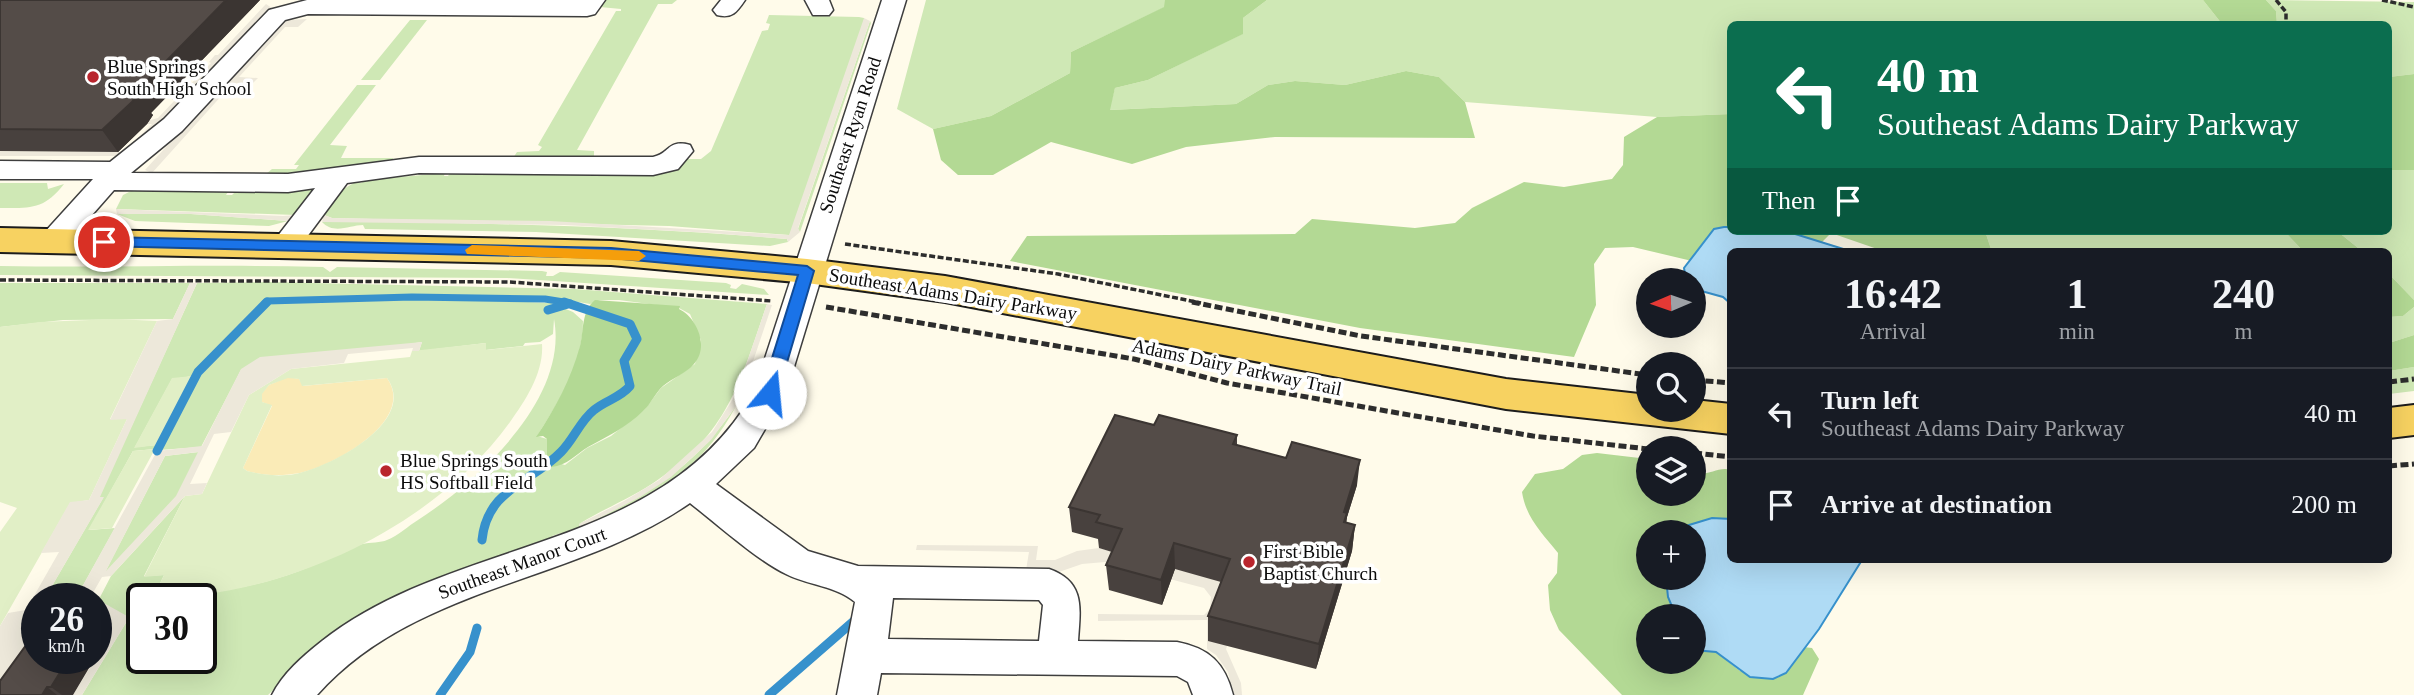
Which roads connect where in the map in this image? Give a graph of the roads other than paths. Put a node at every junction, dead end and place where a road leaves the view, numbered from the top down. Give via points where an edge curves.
1 (894, 0) edge
2 (590, 4) edge
3 (292, 5) edge
4 (680, 152) dead end
5 (0, 170) edge
6 (112, 176) junction
7 (338, 177) junction
8 (0, 240) edge
9 (53, 241) junction
10 (285, 246) junction
11 (807, 271) junction
12 (1727, 419) edge
13 (2414, 420) edge
14 (2392, 422) edge
15 (691, 485) junction
16 (858, 582) junction
17 (865, 656) junction
18 (1057, 658) junction
19 (292, 695) edge
20 (857, 695) edge
21 (1213, 695) edge

1 - 11 street, Southeast Ryan Road
2 - 3 street
3 - 6 street via 277,15 173,125
4 - 7 street via 668,163 653,166 419,165
5 - 6 street
6 - 7 street via 274,183
6 - 9 street
7 - 10 street
8 - 9 main road, Southeast Adams Dairy Parkway
9 - 10 main road, Southeast Adams Dairy Parkway
10 - 11 main road, Southeast Adams Dairy Parkway via 611,253
11 - 12 main road, Southeast Adams Dairy Parkway via 945,289 1506,394
11 - 15 street, Southeast Manor Court via 770,393 743,438
13 - 14 main road
15 - 16 street via 795,562
15 - 19 street, Southeast Manor Court via 648,514 582,544 449,588 386,617 331,657
16 - 17 street via 874,594
16 - 18 street via 1049,585 1062,601
17 - 18 street
17 - 20 street
18 - 21 street via 1192,661 1206,673

